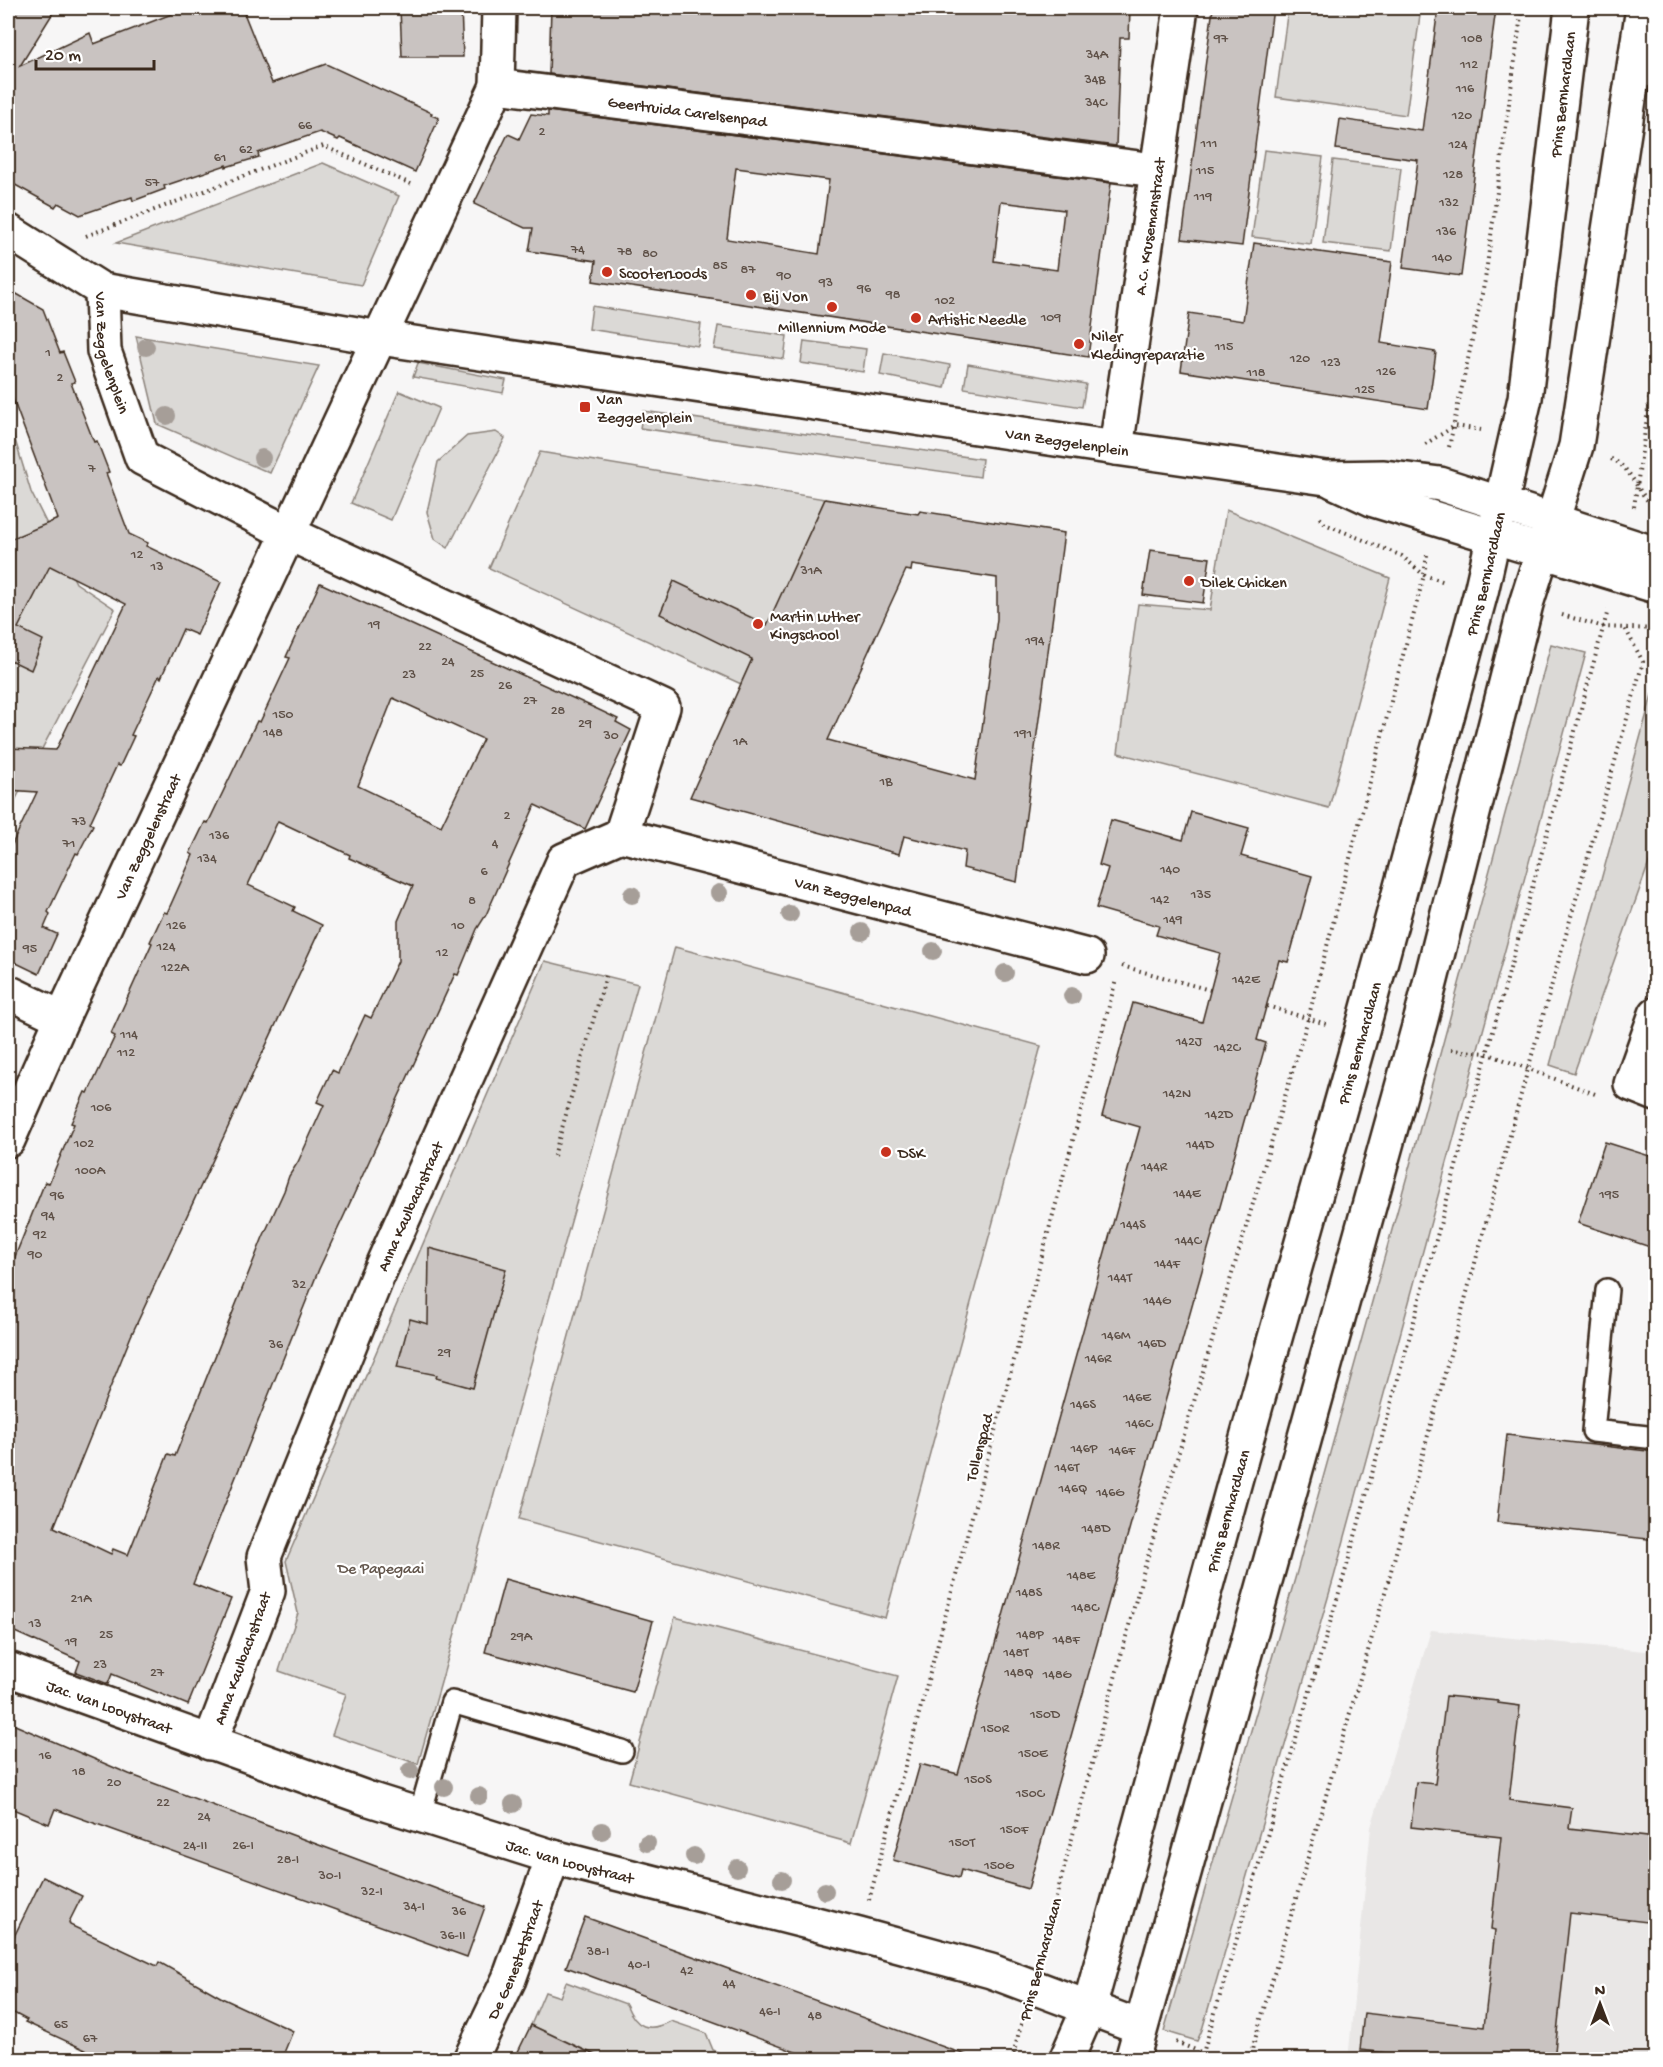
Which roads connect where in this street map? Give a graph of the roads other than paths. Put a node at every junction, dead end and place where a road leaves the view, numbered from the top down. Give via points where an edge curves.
1 (499, 8) edge
2 (1180, 8) edge
3 (1572, 8) edge
4 (1643, 8) edge
5 (1644, 75) edge
6 (497, 86) junction
7 (1155, 170) junction
8 (8, 231) edge
9 (102, 290) junction
10 (380, 338) junction
11 (1116, 448) junction
12 (1326, 478) junction
13 (1500, 504) junction
14 (288, 533) junction
15 (1492, 536) junction
16 (1548, 536) junction
17 (1656, 554) edge
18 (1656, 586) edge
19 (621, 835) junction
20 (1087, 956) road end
21 (8, 992) edge
22 (1656, 1014) edge
23 (62, 1018) junction
24 (1643, 1089) edge
25 (8, 1140) edge
26 (1607, 1290) dead end
27 (1656, 1438) edge
28 (8, 1669) edge
29 (210, 1743) junction
30 (622, 1751) dead end
31 (420, 1814) junction
32 (553, 1857) junction
33 (1089, 2008) junction
34 (1140, 2027) junction
35 (470, 2060) edge
36 (1066, 2060) edge
37 (1131, 2060) edge

1 - 6 street
2 - 7 street, A.C. Krusemanstraat
3 - 13 street, Prins Bernhardlaan via 1525,398
4 - 5 street
5 - 16 street via 1576,446
6 - 7 street, Geertruida Carelsenpad
6 - 10 street
7 - 11 street, A.C. Krusemanstraat
8 - 9 street
9 - 10 street, Van Zeggelenplein
9 - 14 street, Van Zeggelenplein via 104,351 142,458
10 - 11 street, Van Zeggelenplein
10 - 14 street
11 - 12 street, Van Zeggelenplein
12 - 13 street, Van Zeggelenplein via 1384,477 1440,484
12 - 15 street, Van Zeggelenplein via 1374,500
13 - 15 street, Prins Bernhardlaan
13 - 16 street, Van Zeggelenplein
14 - 19 street, Van Zeggelenplein via 663,707
14 - 23 street, Van Zeggelenstraat
15 - 16 street, Van Zeggelenplein
15 - 33 street, Prins Bernhardlaan via 1481,592 1361,1034
16 - 17 street via 1625,544
16 - 18 street
16 - 34 street via 1526,604 1421,1019
19 - 20 street, Van Zeggelenpad
19 - 29 street, Anna Kaulbachstraat via 564,860 377,1277 264,1557 268,1591
21 - 23 street
22 - 24 street
23 - 25 street, Van Zeggelenstraat
26 - 27 lane via 1593,1431
28 - 29 street, Jac. van Looystraat
29 - 31 street, Jac. van Looystraat
30 - 31 lane via 452,1702
31 - 32 street, Jac. van Looystraat
32 - 33 street, Jac. van Looystraat via 991,1971
32 - 35 street, De Genestetstraat via 509,1978
33 - 34 street, Jac. van Looystraat
33 - 36 street, Prins Bernhardlaan
34 - 37 street

